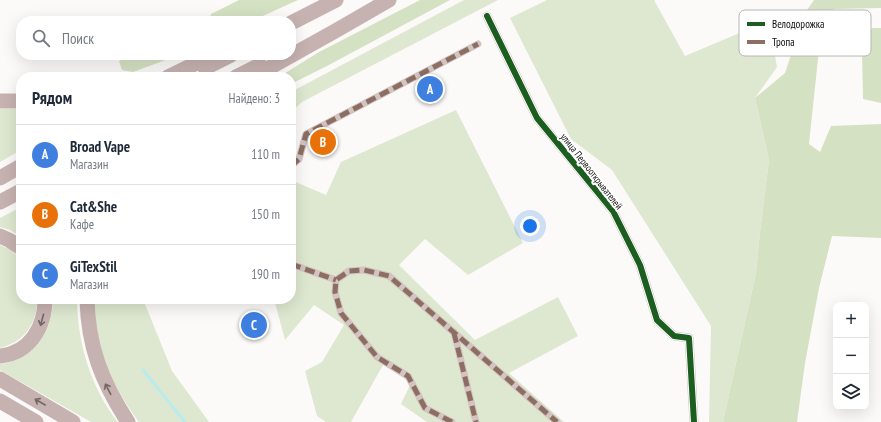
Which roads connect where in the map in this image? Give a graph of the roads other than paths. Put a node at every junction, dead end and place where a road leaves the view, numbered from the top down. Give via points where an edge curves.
1 (324, 0) edge
2 (336, 0) edge
3 (384, 0) edge
4 (389, 0) edge
5 (292, 16) edge
6 (487, 16) dead end
7 (296, 21) edge
8 (478, 44) dead end
9 (296, 45) edge
10 (296, 53) edge
11 (203, 60) edge
12 (221, 60) edge
13 (268, 60) edge
14 (283, 60) edge
15 (178, 72) edge
16 (199, 72) edge
17 (246, 72) edge
18 (261, 72) edge
19 (0, 101) edge
20 (16, 101) edge
21 (296, 162) edge
22 (16, 169) edge
23 (0, 178) edge
24 (16, 194) edge
25 (0, 202) edge
26 (0, 236) edge
27 (16, 245) edge
28 (296, 266) edge
29 (336, 280) junction
30 (45, 304) edge
31 (87, 304) edge
32 (454, 332) junction
33 (0, 356) edge
34 (0, 379) edge
35 (0, 401) edge
36 (36, 422) edge
37 (73, 422) edge
38 (128, 422) edge
39 (452, 422) edge
40 (476, 422) edge
41 (557, 422) edge
42 (694, 422) edge

1 - 5 highway
2 - 7 highway
3 - 9 highway
4 - 10 highway
6 - 42 street, улица Первооткрывателей via 537,118 613,211 640,265 657,320 674,336 690,338
8 - 21 street via 306,134
11 - 15 highway
12 - 16 highway
13 - 17 highway
14 - 18 highway
19 - 20 highway
22 - 23 highway
24 - 25 highway
26 - 27 highway
28 - 29 street
29 - 32 street via 349,271 364,270 389,276
29 - 39 street via 335,292 341,313 378,357 408,376 425,408
30 -> 33 highway via 41,324 33,339 18,351
38 -> 31 highway via 106,387 99,370 90,332
32 - 40 street
32 - 41 street
37 -> 34 highway
35 - 36 highway

